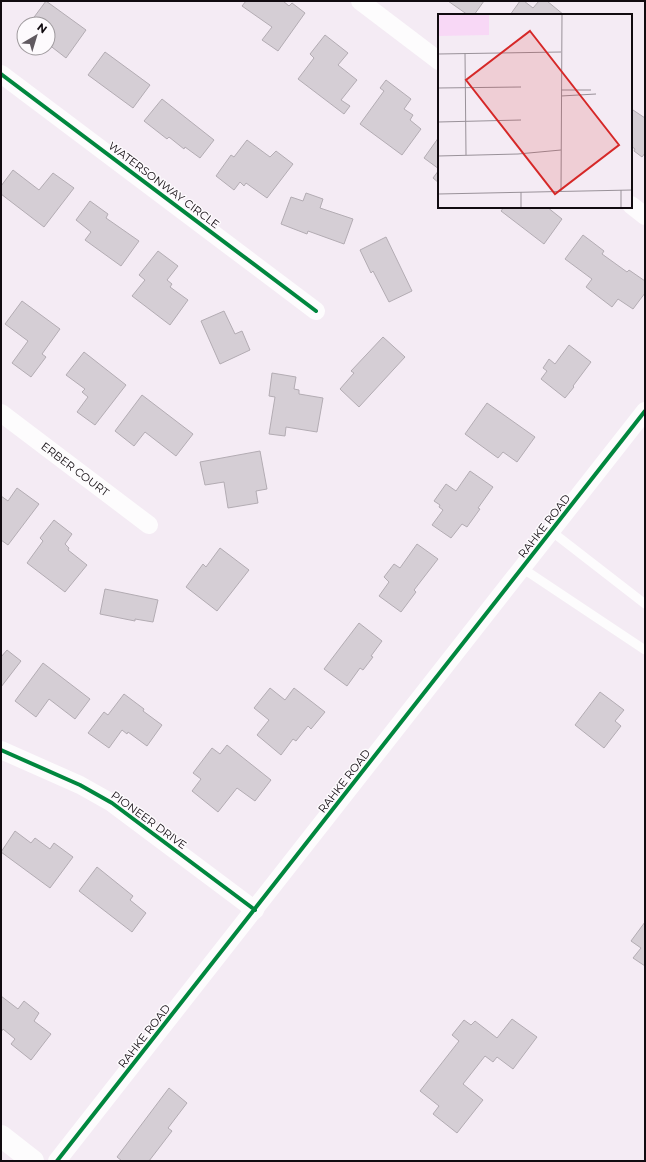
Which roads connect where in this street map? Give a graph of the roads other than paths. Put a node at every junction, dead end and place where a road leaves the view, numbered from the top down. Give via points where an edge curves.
1 (360, 1) edge
2 (438, 60) edge
3 (1, 74) edge
4 (632, 207) edge
5 (645, 216) edge
6 (316, 311) dead end
7 (645, 411) edge
8 (1, 413) edge
9 (149, 525) dead end
10 (551, 531) junction
11 (522, 568) junction
12 (645, 604) edge
13 (645, 650) edge
14 (1, 750) edge
15 (255, 910) junction
16 (1, 1136) edge
17 (33, 1161) edge
18 (57, 1161) edge

1 - 2 street
3 - 6 street, WATERSONWAY CIRCLE
4 - 5 street
7 - 10 street, RAHKE ROAD
8 - 9 street, ERBER COURT
10 - 11 street, RAHKE ROAD
10 - 12 lane
11 - 13 lane
11 - 15 street, RAHKE ROAD
14 - 15 street, PIONEER DRIVE via 80,785 112,803
15 - 18 street, RAHKE ROAD
16 - 17 main road

